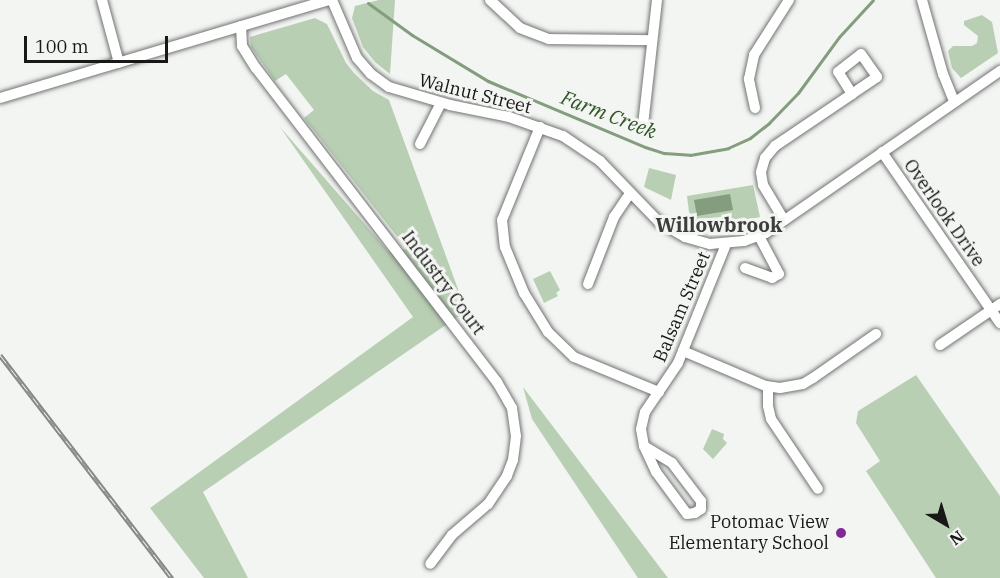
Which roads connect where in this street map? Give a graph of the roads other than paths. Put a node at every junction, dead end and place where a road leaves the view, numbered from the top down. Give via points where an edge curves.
1 (102, 0) edge
2 (330, 0) edge
3 (490, 0) edge
4 (657, 0) edge
5 (789, 0) edge
6 (922, 0) edge
7 (241, 26) junction
8 (652, 40) junction
9 (119, 63) junction
10 (1000, 71) edge
11 (852, 94) dead end
12 (0, 98) edge
13 (954, 101) junction
14 (441, 102) junction
15 (755, 108) dead end
16 (643, 125) dead end
17 (540, 127) junction
18 (420, 144) dead end
19 (882, 152) junction
20 (630, 193) junction
21 (784, 220) junction
22 (759, 236) junction
23 (726, 244) junction
24 (745, 268) dead end
25 (588, 284) dead end
26 (995, 307) edge
27 (1000, 323) edge
28 (876, 334) dead end
29 (940, 345) dead end
30 (683, 351) junction
31 (768, 387) junction
32 (659, 392) junction
33 (644, 446) junction
34 (818, 489) dead end
35 (430, 564) dead end

1 - 9 street
2 - 7 street
2 - 14 street, Walnut Street via 350,45 371,74 402,92
3 - 8 street via 520,28 549,39
4 - 8 street
5 - 15 street via 754,55 749,79
6 - 13 street
7 - 9 street
7 - 35 street, Industry Court via 242,46 256,68 497,382 512,408 515,450 507,476 488,504 452,535
8 - 16 street
9 - 12 street
10 - 13 street, Walnut Street
11 - 21 street via 775,146 765,158 763,185
13 - 19 street, Walnut Street
14 - 17 street, Walnut Street
14 - 18 street
17 - 20 street, Walnut Street via 582,148 608,168
17 - 32 street via 502,220 505,247 524,293 548,332 574,357
19 - 21 street, Walnut Street
19 - 26 street, Overlook Drive
20 - 23 street, Walnut Street via 674,232 699,242
20 - 25 street via 614,217
21 - 22 street, Walnut Street
22 - 23 street, Walnut Street
22 - 24 street via 779,274 772,278
23 - 30 street, Balsam Street
26 - 27 street, Overlook Drive
26 - 29 street
28 - 31 street via 802,384
30 - 31 street
30 - 32 street, Balsam Street
31 - 34 street via 771,419
32 - 33 street, Balsam Street via 642,423
33 - 33 street, Balsam Street via 656,472 687,514 701,509 701,501 672,463

